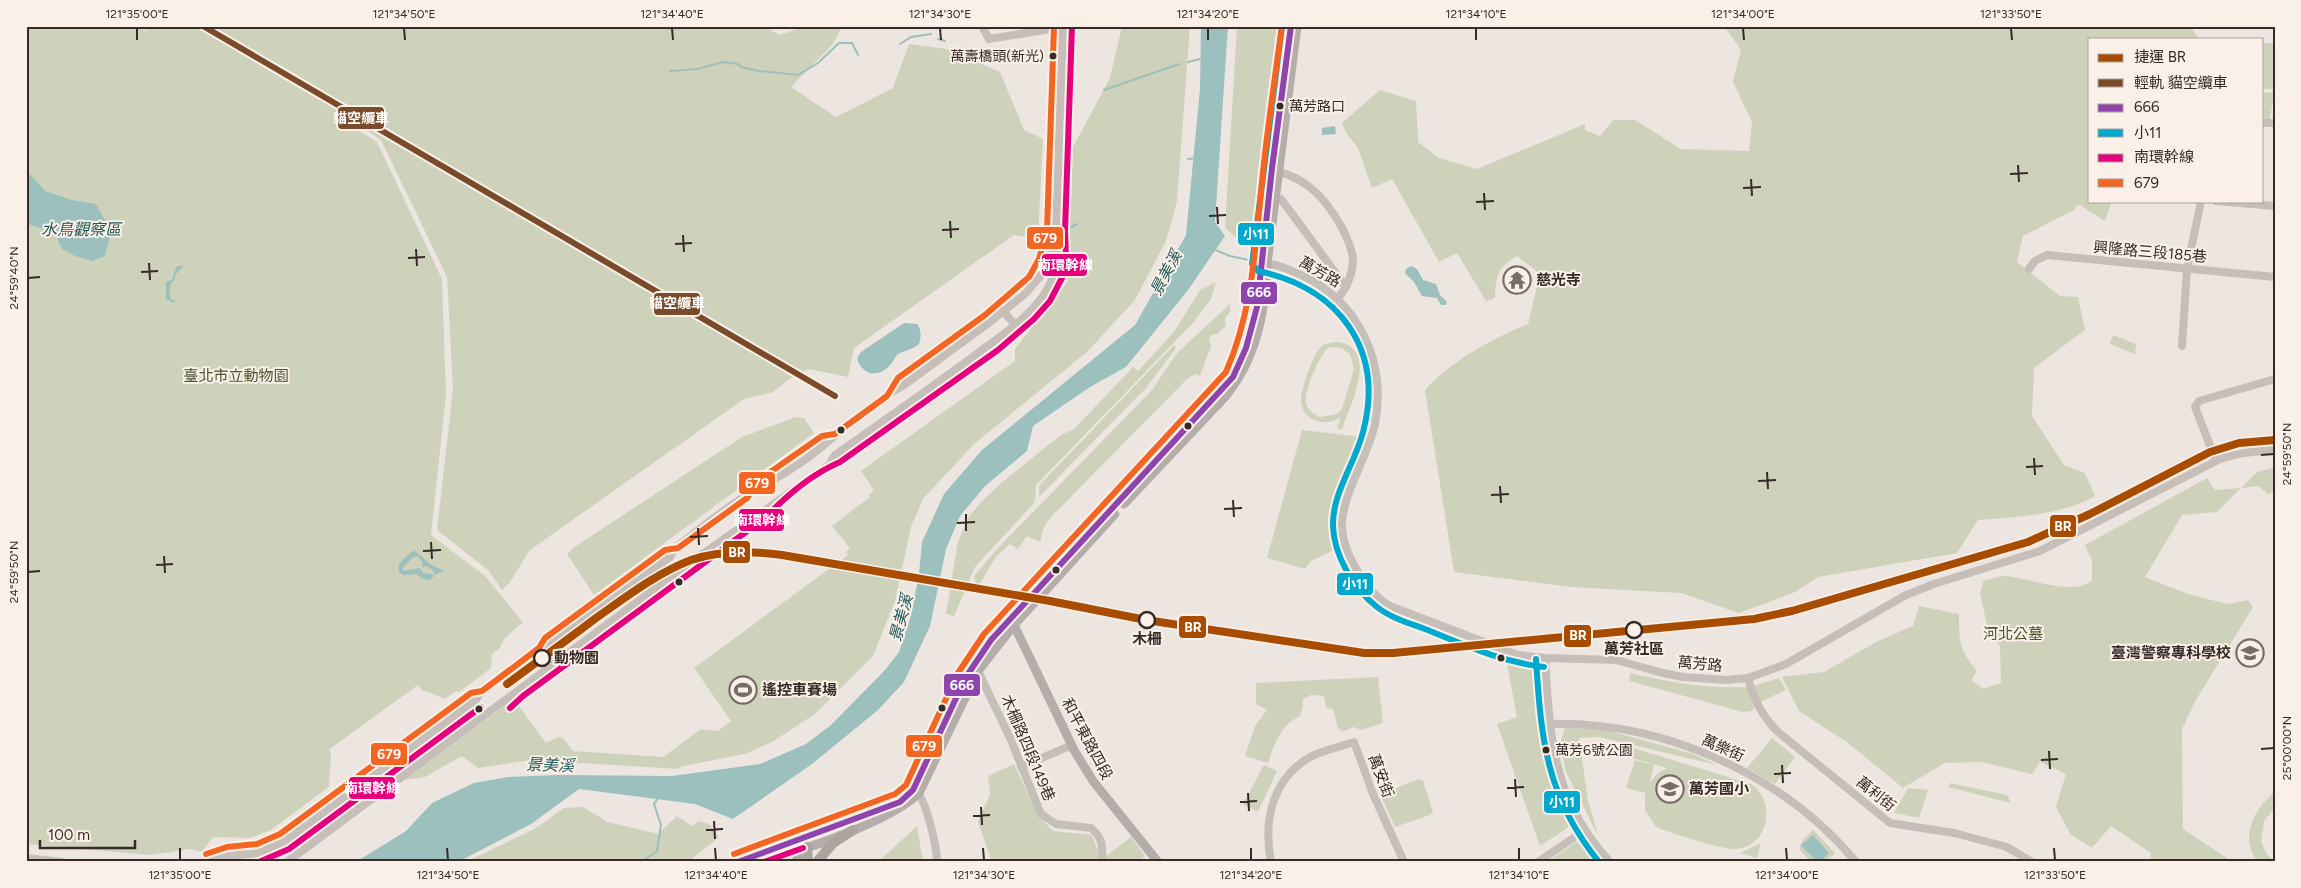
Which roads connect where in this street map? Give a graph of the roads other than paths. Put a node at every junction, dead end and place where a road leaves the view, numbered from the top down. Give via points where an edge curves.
1 (982, 26) edge
2 (1291, 26) edge
3 (1297, 26) edge
4 (1063, 27) edge
5 (1275, 171) junction
6 (1276, 197) junction
7 (2201, 202) edge
8 (2228, 202) edge
9 (2275, 206) edge
10 (1056, 231) junction
11 (1264, 264) junction
12 (2029, 269) dead end
13 (2187, 269) junction
14 (2275, 277) edge
15 (1346, 287) junction
16 (1338, 298) junction
17 (1003, 311) junction
18 (1014, 325) junction
19 (2182, 346) dead end
20 (2275, 379) edge
21 (2275, 450) edge
22 (2216, 462) junction
23 (1011, 622) junction
24 (1545, 658) junction
25 (976, 669) junction
26 (1748, 678) junction
27 (1549, 724) junction
28 (1072, 745) junction
29 (1021, 767) junction
30 (916, 792) junction
31 (853, 830) junction
32 (1585, 830) junction
33 (801, 850) edge
34 (26, 858) edge
35 (62, 862) edge
36 (208, 862) edge
37 (287, 862) edge
38 (737, 862) edge
39 (763, 862) edge
40 (808, 862) edge
41 (818, 862) edge
42 (937, 862) edge
43 (1102, 862) edge
44 (1158, 862) edge
45 (1271, 862) edge
46 (1404, 862) edge
47 (1538, 862) edge
48 (1610, 862) edge
49 (1856, 862) edge
50 (2032, 862) edge

1 - 4 street via 989,39
2 - 5 main road
3 - 5 main road
4 - 10 street
5 - 6 main road
5 - 11 main road
5 - 15 street via 1306,184 1327,203 1351,248 1352,265
6 - 11 main road
6 - 15 street, 萬芳路 via 1281,199
7 - 13 street
8 - 9 street
10 - 17 street via 1043,273
10 - 18 street via 1059,248 1054,275 1044,295
11 - 16 street, 萬芳路 via 1278,265 1309,279
11 - 23 main road via 1255,319 1233,377
12 - 13 street, 興隆路三段185巷 via 2035,261 2048,255
13 - 14 street, 興隆路三段185巷
13 - 19 street
15 - 16 street
16 - 24 street, 萬芳路 via 1364,333 1378,383 1372,434 1342,516 1344,544 1362,577 1373,592 1390,606 1499,649
17 - 18 street
17 - 36 street via 826,444 675,548 670,557 480,693 476,700 284,842 259,853
18 - 37 street via 834,456 829,465 687,565
20 - 22 street via 2196,404
21 - 22 street, 萬芳路 via 2237,454
22 - 26 street, 萬芳路 via 2040,551 1906,595 1786,664
23 - 25 main road
23 - 28 main road, 和平東路四段
24 - 26 street, 萬芳路 via 1604,659 1683,677
24 - 27 street
25 - 29 street, 木柵路四段149巷
25 - 30 main road
26 - 50 street, 萬利街 via 1765,718 1778,732 1890,823 1954,833 2007,847
27 - 32 street via 1560,778
27 - 49 street, 萬樂街 via 1619,729 1712,756 1786,798
28 - 29 street
28 - 44 main road, 和平東路四段 via 1098,790
29 - 43 street, 木柵路四段149巷 via 1041,814 1056,824 1091,828 1103,845
30 - 31 main road via 905,806
30 - 33 main road
30 - 42 street
31 - 33 main road
31 - 41 highway via 833,843
32 - 47 street
32 - 48 street
33 - 38 main road
33 - 39 main road
33 - 40 highway
34 - 35 street
45 - 46 street, 萬安街 via 1269,817 1273,798 1284,780 1312,756 1354,742

